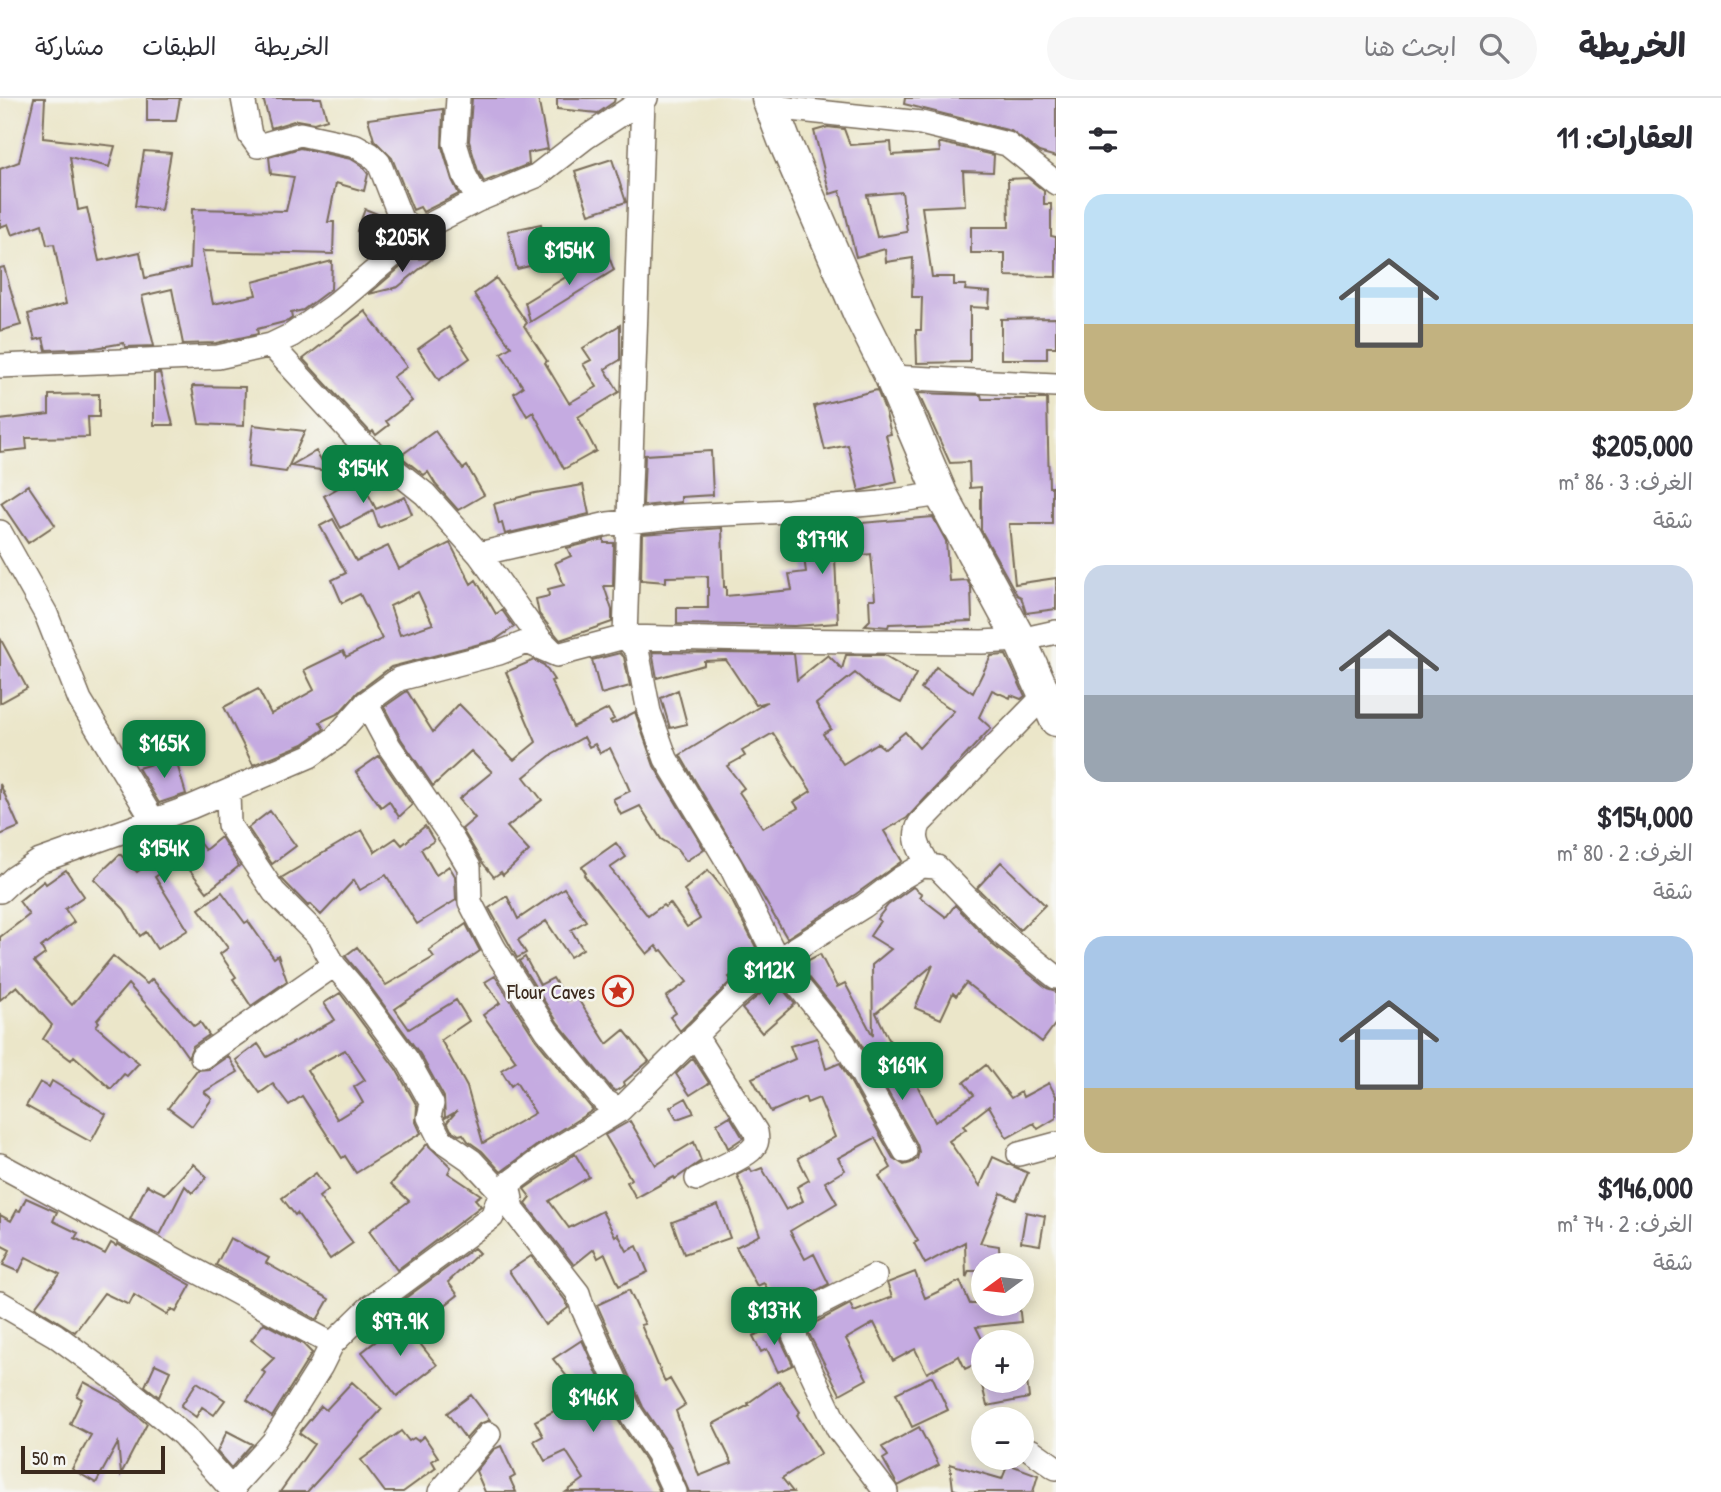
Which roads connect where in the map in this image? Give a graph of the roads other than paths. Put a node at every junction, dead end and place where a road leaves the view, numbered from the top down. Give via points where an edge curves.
1 (243, 98) edge
2 (458, 98) edge
3 (644, 99) edge
4 (770, 102) edge
5 (1056, 183) edge
6 (478, 200) junction
7 (418, 234) junction
8 (271, 345) junction
9 (0, 366) edge
10 (891, 377) junction
11 (1056, 384) edge
12 (941, 494) junction
13 (629, 521) junction
14 (0, 532) edge
15 (479, 554) junction
16 (1056, 632) edge
17 (625, 637) junction
18 (1020, 640) junction
19 (557, 655) junction
20 (366, 703) junction
21 (1050, 708) edge
22 (228, 792) junction
23 (153, 820) junction
24 (929, 866) junction
25 (0, 891) edge
26 (778, 961) junction
27 (334, 965) junction
28 (1056, 977) edge
29 (695, 1035) junction
30 (202, 1057) dead end
31 (620, 1110) junction
32 (1056, 1144) edge
33 (905, 1151) dead end
34 (1019, 1154) dead end
35 (0, 1165) edge
36 (697, 1179) dead end
37 (504, 1188) junction
38 (875, 1276) dead end
39 (0, 1303) edge
40 (332, 1344) junction
41 (489, 1434) dead end
42 (1034, 1452) edge
43 (1056, 1468) edge
44 (232, 1491) edge
45 (440, 1492) edge
46 (675, 1492) edge
47 (886, 1492) edge

1 - 7 street via 250,135 258,146 300,134 356,146 370,154 379,163 401,219
2 - 6 street via 455,143
3 - 6 street via 536,176
3 - 13 street
4 - 5 street via 921,123 1007,144
4 - 10 street via 859,313
6 - 7 street
7 - 8 street via 333,306
8 - 9 street via 218,357
8 - 15 street via 361,443 425,494
10 - 11 street
10 - 12 street
12 - 13 street via 789,511
12 - 18 street
13 - 15 street
13 - 17 street
14 - 23 street via 46,614 80,700
15 - 19 street via 540,639
16 - 18 street
17 - 18 street
17 - 19 street
17 - 26 street via 637,650 649,712 666,759 731,867
18 - 21 street
19 - 20 street via 527,642 399,679
20 - 22 street via 335,738 310,756
20 - 31 street via 388,746 469,867 470,902 494,948 561,1049 603,1100
21 - 24 street via 920,823 916,841
22 - 23 street
22 - 27 street via 229,825 274,892 318,936
23 - 25 street via 40,861
24 - 26 street via 901,878
24 - 28 street via 937,867 1002,934
26 - 29 street
26 - 33 street via 844,1042
27 - 30 street
27 - 37 street via 408,1061 432,1104 429,1117 440,1139
29 - 31 street
29 - 36 street via 757,1139 749,1152
31 - 37 street
32 - 34 street
35 - 40 street
37 - 40 street via 492,1217 370,1307
37 - 46 street via 513,1210 578,1293 631,1414
38 - 47 street via 804,1312 795,1319 794,1335 838,1429
39 - 44 street via 55,1335 124,1386 183,1435
40 - 44 street via 272,1442
41 - 45 street
42 - 43 street

